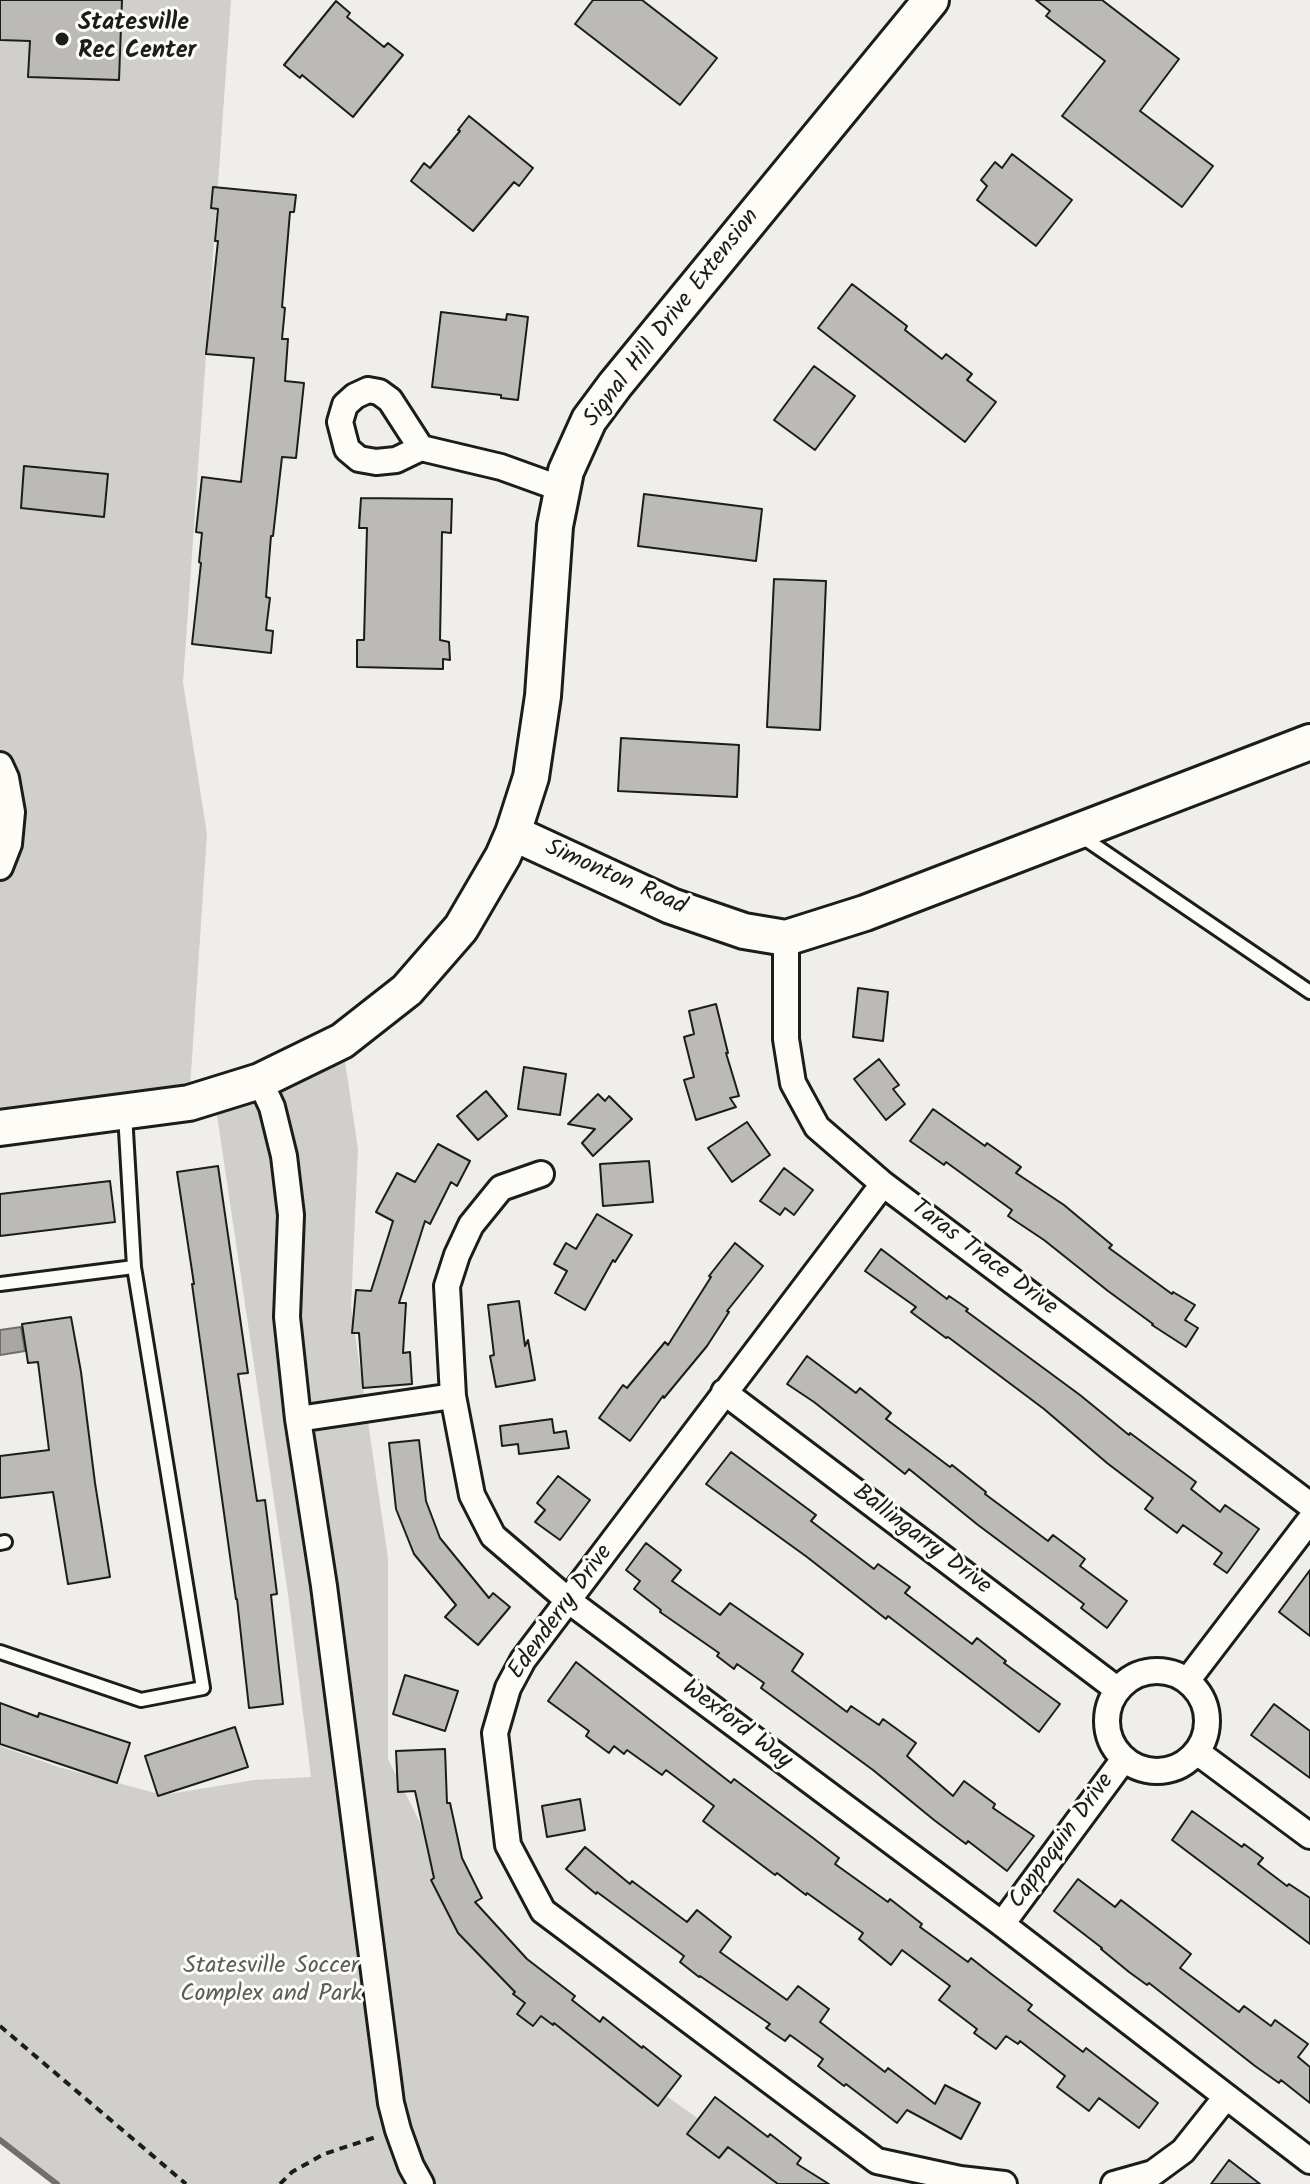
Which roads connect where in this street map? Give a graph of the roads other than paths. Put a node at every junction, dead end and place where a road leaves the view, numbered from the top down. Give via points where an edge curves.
1 (931, 0) edge
2 (421, 448) dead end
3 (562, 489) junction
4 (1310, 742) edge
5 (0, 765) edge
6 (1075, 832) junction
7 (513, 833) junction
8 (0, 867) edge
9 (786, 938) junction
10 (1310, 992) edge
11 (260, 1081) junction
12 (125, 1111) junction
13 (0, 1128) edge
14 (541, 1174) dead end
15 (883, 1184) junction
16 (134, 1267) junction
17 (0, 1284) edge
18 (724, 1392) junction
19 (453, 1396) junction
20 (298, 1419) junction
21 (1310, 1505) edge
22 (1310, 1520) edge
23 (569, 1601) junction
24 (0, 1652) edge
25 (1187, 1681) junction
26 (1118, 1690) junction
27 (1197, 1752) junction
28 (1124, 1759) junction
29 (1310, 1836) edge
30 (1002, 1924) junction
31 (1226, 2097) junction
32 (1310, 2161) edge
33 (421, 2184) edge
34 (1004, 2184) edge
35 (1114, 2184) edge

1 - 3 street, Signal Hill Drive Extension via 615,385 589,420
2 - 3 street via 501,467
3 - 7 street, Signal Hill Drive Extension via 543,696 531,777
4 - 6 street, Simonton Road
5 - 8 street via 12,812
6 - 9 street, Simonton Road
6 - 10 lane
7 - 9 street, Simonton Road via 671,906 744,931
7 - 11 street, Simonton Road via 461,928 407,990 342,1041
9 - 15 street, Taras Trace Drive via 786,1039 793,1083 817,1127
11 - 12 street, Simonton Road via 189,1103
11 - 20 street via 281,1144 291,1215 287,1317
12 - 13 street, Simonton Road
12 - 16 lane
14 - 19 street, Wexford Way via 501,1188 471,1225 457,1255 447,1286
15 - 18 street, Edenderry Drive
15 - 21 street, Taras Trace Drive
16 - 17 lane
16 - 24 lane via 203,1688 141,1700
18 - 23 street, Edenderry Drive
18 - 26 street, Ballingarry Drive
19 - 20 street
19 - 23 street, Wexford Way via 472,1495 493,1536
20 - 33 street via 389,2087 398,2130
22 - 25 street
23 - 30 street, Wexford Way
23 - 34 street, Edenderry Drive via 523,1660 495,1733 508,1845 543,1911 877,2161
25 - 26 street via 1153,1671 1133,1677
25 - 27 street via 1207,1712 1206,1733
26 - 28 street via 1108,1712 1108,1731
27 - 28 street via 1178,1767 1154,1771
27 - 29 street
28 - 30 street, Cappoquin Drive
30 - 31 street, Wexford Way
31 - 32 street, Wexford Way
31 - 35 street via 1183,2151 1153,2173

